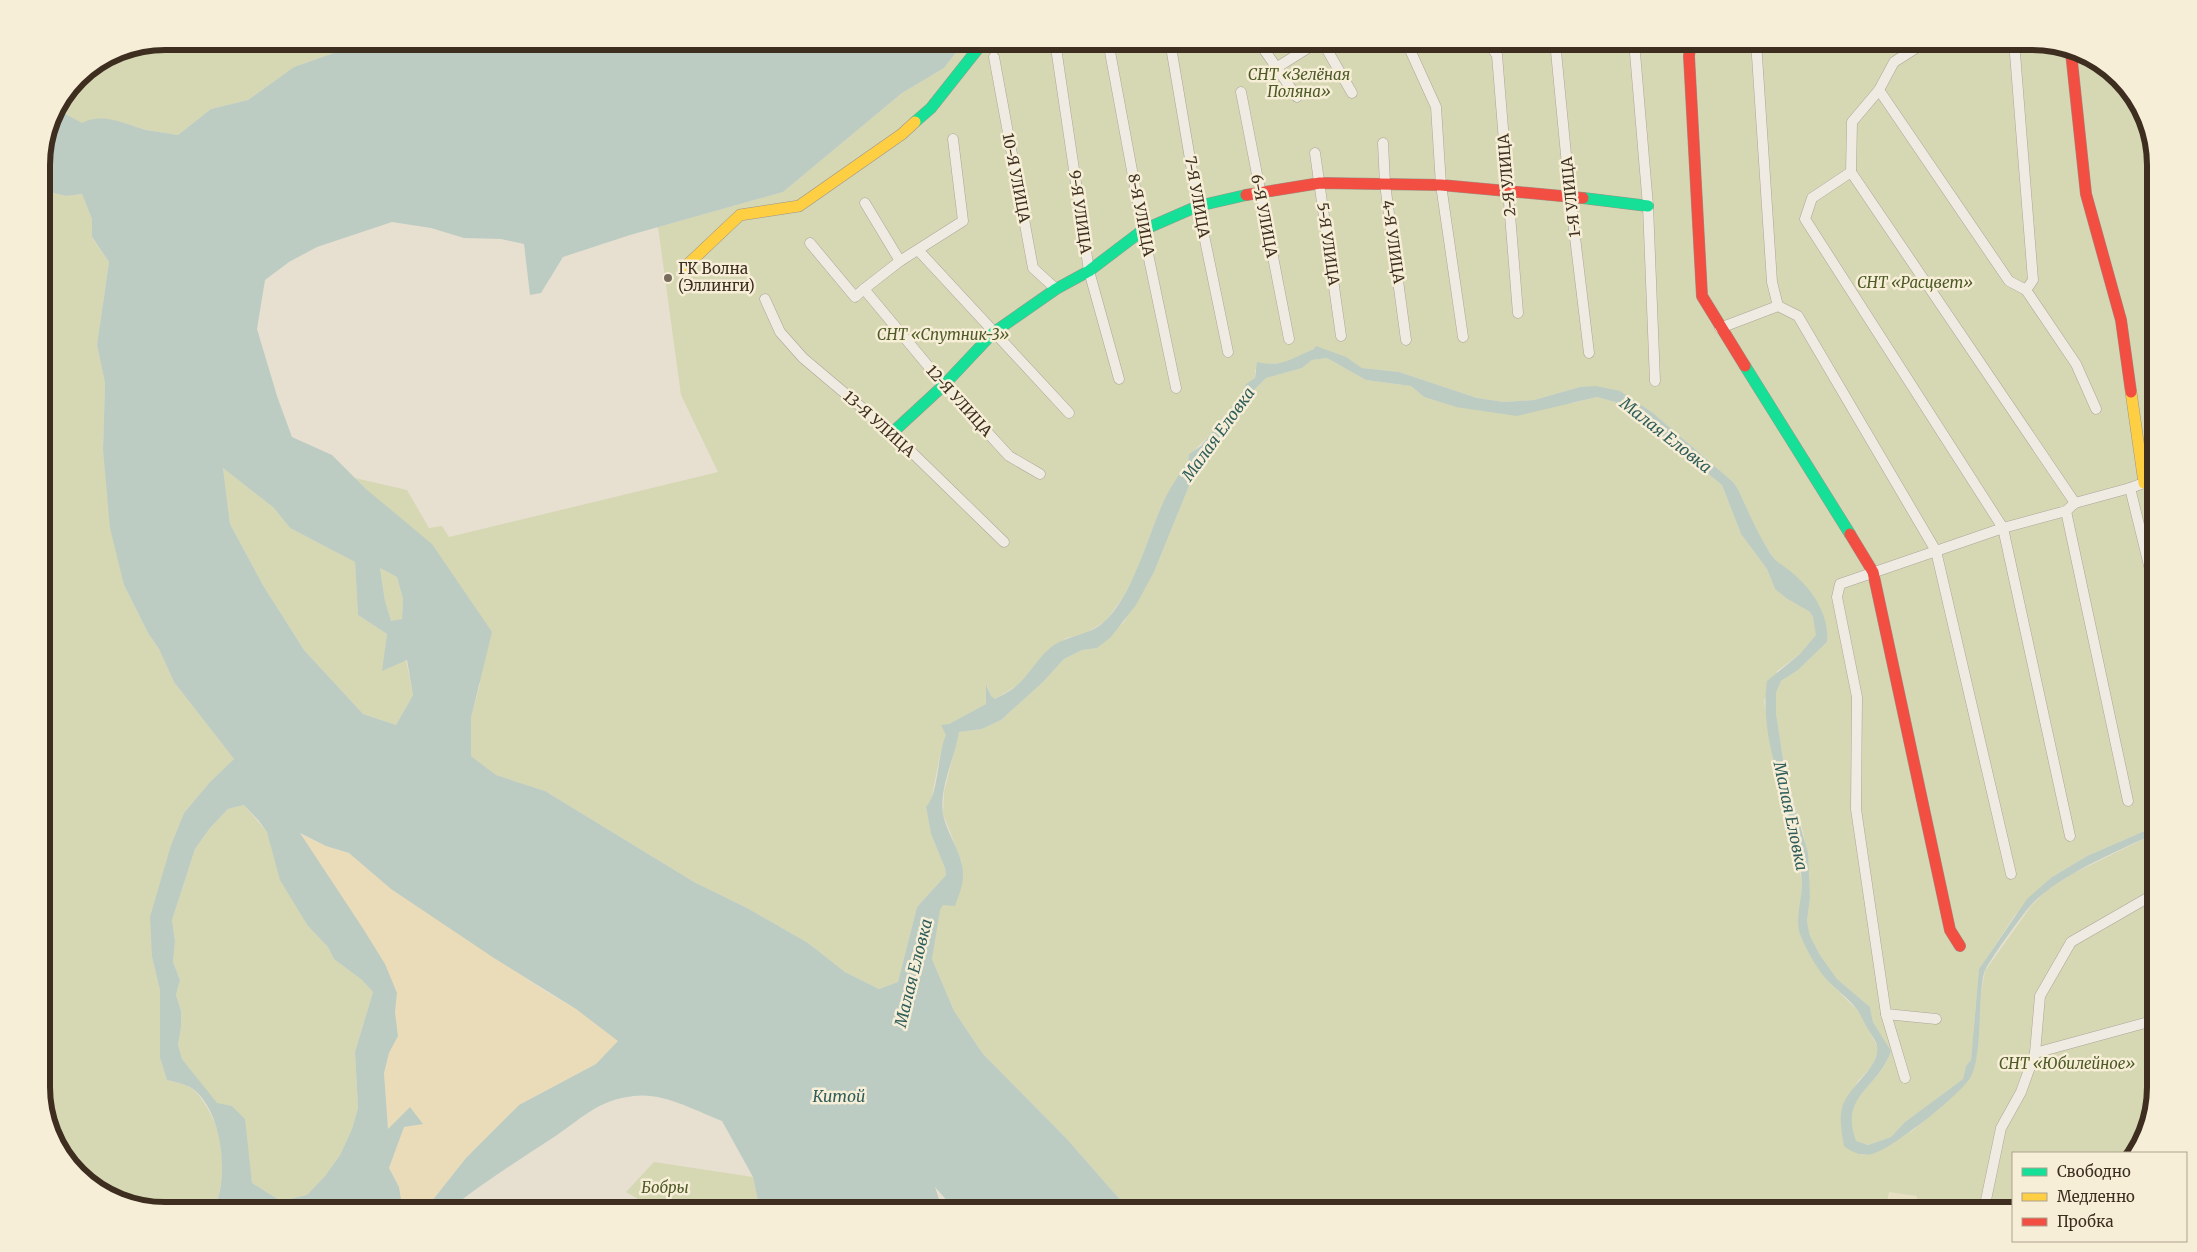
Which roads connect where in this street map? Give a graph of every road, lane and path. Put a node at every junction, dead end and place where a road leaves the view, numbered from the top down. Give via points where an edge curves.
1 (976, 50) edge
2 (1056, 50) edge
3 (1110, 50) edge
4 (1172, 50) edge
5 (1264, 50) edge
6 (1306, 50) edge
7 (1326, 50) edge
8 (1410, 50) edge
9 (1493, 50) edge
10 (1556, 50) edge
11 (1635, 50) edge
12 (1690, 50) edge
13 (1757, 50) edge
14 (1913, 50) edge
15 (2015, 50) edge
16 (2072, 57) edge
17 (994, 58) dead end
18 (1276, 68) junction
19 (1879, 90) junction
20 (1241, 92) dead end
21 (1352, 93) dead end
22 (1298, 98) dead end
23 (953, 139) dead end
24 (1383, 142) dead end
25 (1315, 153) dead end
26 (1851, 172) junction
27 (1320, 183) junction
28 (1385, 184) junction
29 (1441, 185) junction
30 (1259, 192) junction
31 (1509, 192) junction
32 (1570, 196) junction
33 (865, 203) dead end
34 (1198, 206) junction
35 (1648, 206) junction
36 (1143, 230) junction
37 (810, 243) dead end
38 (918, 251) junction
39 (900, 262) junction
40 (685, 267) dead end
41 (1089, 271) junction
42 (864, 289) junction
43 (1056, 289) junction
44 (2026, 290) junction
45 (765, 299) dead end
46 (1778, 306) junction
47 (1518, 313) dead end
48 (1720, 328) junction
49 (993, 333) junction
50 (1341, 336) dead end
51 (1463, 337) dead end
52 (1289, 339) dead end
53 (1406, 340) dead end
54 (1228, 352) dead end
55 (1589, 353) dead end
56 (1119, 379) dead end
57 (1655, 381) dead end
58 (944, 385) junction
59 (1176, 388) dead end
60 (2096, 409) dead end
61 (1069, 413) dead end
62 (892, 434) junction
63 (2147, 465) edge
64 (1040, 474) dead end
65 (2147, 483) edge
66 (2130, 488) junction
67 (2075, 503) junction
68 (2066, 511) junction
69 (2003, 528) junction
70 (1004, 542) dead end
71 (1936, 551) junction
72 (2147, 557) edge
73 (1873, 572) junction
74 (2128, 801) dead end
75 (2070, 836) dead end
76 (2011, 874) dead end
77 (2147, 898) edge
78 (1960, 946) dead end
79 (1886, 1014) junction
80 (1936, 1019) dead end
81 (2147, 1022) edge
82 (2035, 1053) junction
83 (1905, 1078) dead end
84 (1987, 1202) edge

1 - 40 street via 931,108 902,134 798,206 740,215
2 - 41 street, 9-Я УЛИЦА
3 - 36 street, 8-Я УЛИЦА
4 - 34 street, 7-Я УЛИЦА
5 - 18 street
6 - 18 street
7 - 21 street
8 - 29 street via 1436,108
9 - 31 street, 2-Я УЛИЦА via 1497,55
10 - 32 street, 1-Я УЛИЦА
11 - 35 street
12 - 48 street via 1702,296
13 - 46 street via 1772,282
14 - 19 street via 1894,62
15 - 44 street via 2033,280
16 - 63 street via 2086,194 2121,320
17 - 43 street, 10-Я УЛИЦА via 1033,268
18 - 22 street
19 - 26 street via 1852,122
19 - 44 street via 2009,281
20 - 30 street, 6-Я УЛИЦА
23 - 38 street via 963,221
24 - 28 street, 4-Я УЛИЦА
25 - 27 street, 5-Я УЛИЦА
26 - 67 street
26 - 69 street via 1812,198 1805,219
27 - 28 street
27 - 30 street
27 - 50 street, 5-Я УЛИЦА
28 - 29 street
28 - 53 street, 4-Я УЛИЦА
29 - 31 street
29 - 51 street
30 - 34 street
30 - 52 street, 6-Я УЛИЦА
31 - 32 street
31 - 47 street, 2-Я УЛИЦА
32 - 35 street
32 - 55 street, 1-Я УЛИЦА
33 - 39 street
34 - 36 street
34 - 54 street, 7-Я УЛИЦА
35 - 57 street
36 - 41 street
36 - 59 street, 8-Я УЛИЦА
37 - 42 street via 855,297
38 - 39 street
38 - 49 street
39 - 42 street
41 - 43 street
41 - 56 street, 9-Я УЛИЦА
42 - 58 street, 12-Я УЛИЦА
43 - 49 street
44 - 60 street via 2076,364
45 - 62 street, 13-Я УЛИЦА via 780,332 803,358
46 - 48 street
46 - 71 street via 1798,316
48 - 73 street
49 - 58 street
49 - 61 street
58 - 62 street
58 - 64 street, 12-Я УЛИЦА via 1009,456
62 - 70 street, 13-Я УЛИЦА
65 - 66 street
66 - 67 street
66 - 72 street
67 - 68 street
68 - 69 street
68 - 74 street
69 - 71 street
69 - 75 street
71 - 73 street
71 - 76 street
73 - 78 street via 1950,930
73 - 79 street via 1840,584 1836,598 1857,697 1856,809
77 - 82 street via 2071,942 2040,996
79 - 80 street
79 - 83 street
81 - 82 street
82 - 84 street via 2021,1092 2001,1128

